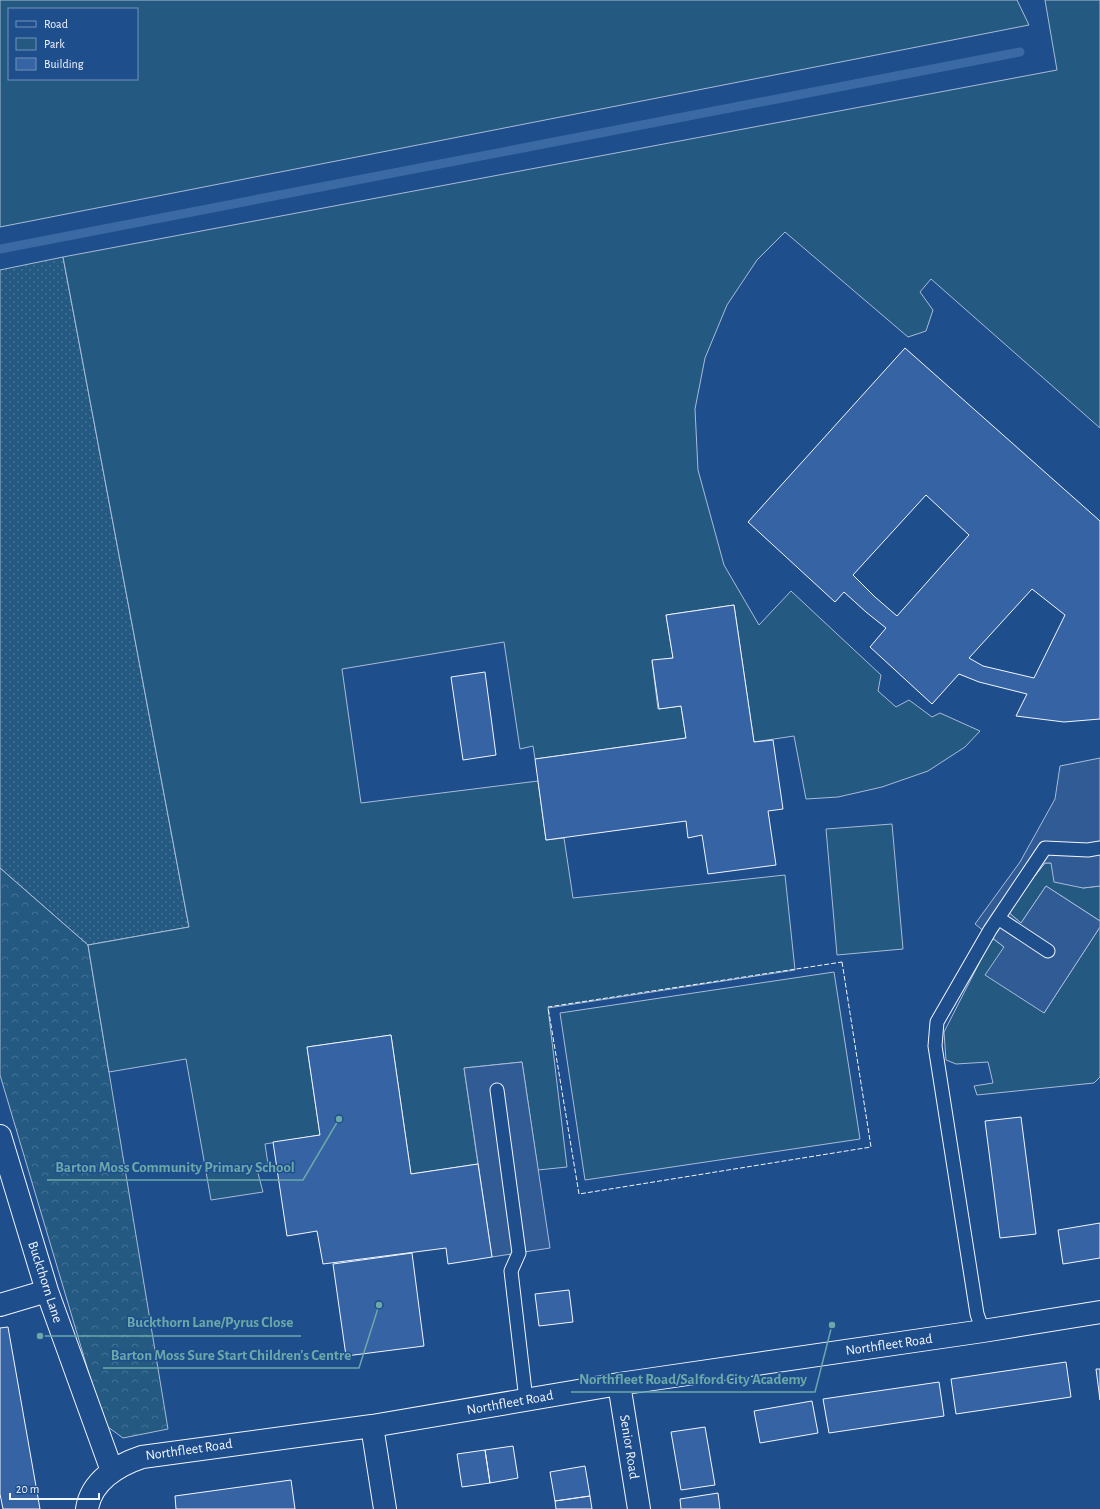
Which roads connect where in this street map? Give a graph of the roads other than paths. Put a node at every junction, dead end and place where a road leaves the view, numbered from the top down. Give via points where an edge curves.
1 (1100, 848) edge
2 (998, 918) junction
3 (1048, 951) dead end
4 (497, 1090) dead end
5 (0, 1136) edge
6 (47, 1291) junction
7 (0, 1305) edge
8 (1100, 1312) edge
9 (983, 1331) junction
10 (618, 1384) junction
11 (526, 1400) junction
12 (372, 1426) junction
13 (112, 1471) junction
14 (87, 1509) edge
15 (385, 1509) edge
16 (639, 1509) edge

1 - 2 lane via 1045,848
2 - 3 lane
2 - 9 lane via 938,1022 935,1046 977,1314
4 - 11 lane via 519,1253 511,1271
5 - 6 street, Buckthorn Lane
6 - 7 street
6 - 13 street, Buckthorn Lane
8 - 9 street, Northfleet Road
9 - 10 street, Northfleet Road
10 - 11 street, Northfleet Road
10 - 16 street, Senior Road
11 - 12 street, Northfleet Road
12 - 13 street, Northfleet Road via 155,1454 129,1461
12 - 15 street
13 - 14 street, Northfleet Road via 102,1479 94,1491

